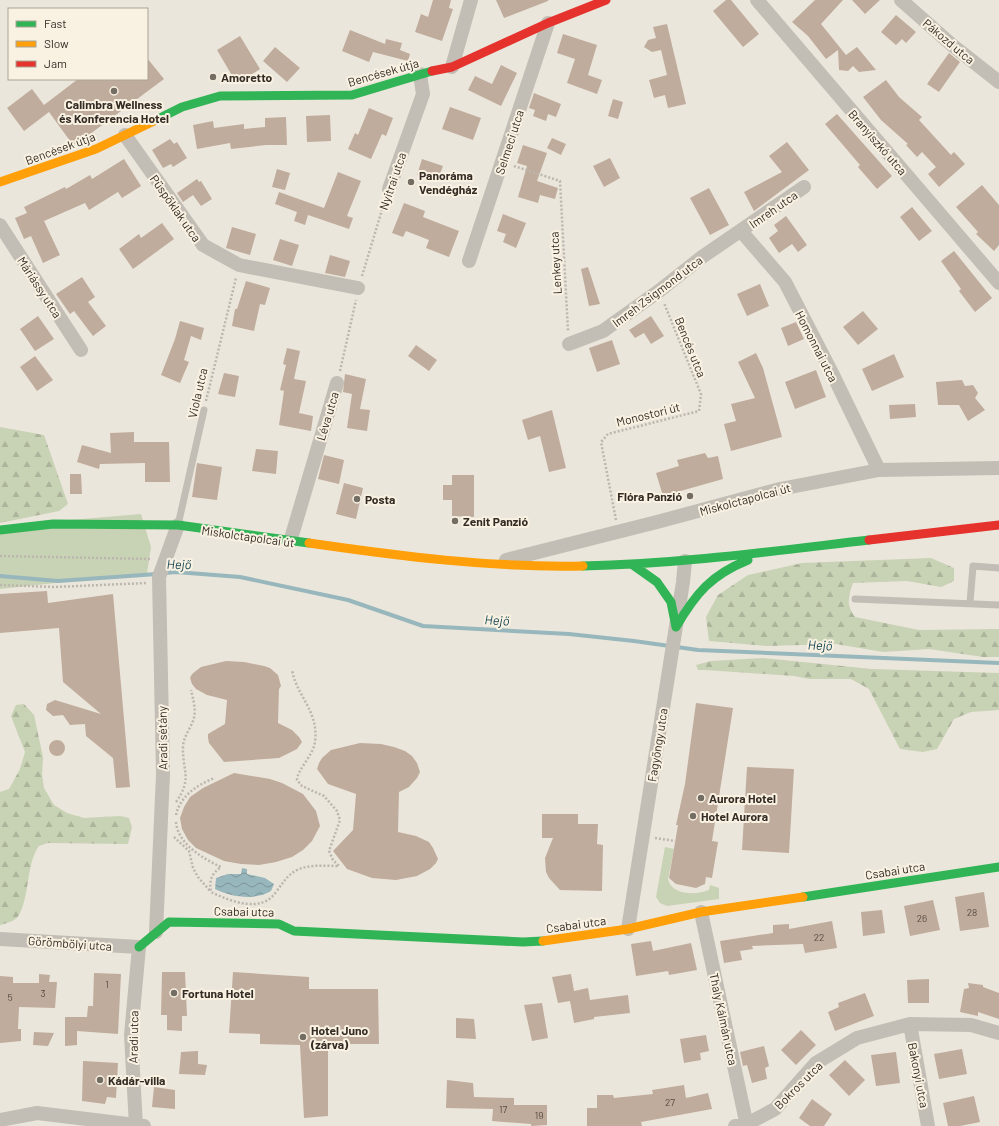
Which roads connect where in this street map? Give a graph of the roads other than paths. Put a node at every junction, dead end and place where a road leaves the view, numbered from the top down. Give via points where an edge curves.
1 (471, 0) edge
2 (606, 0) edge
3 (757, 0) edge
4 (901, 0) edge
5 (548, 23) junction
6 (452, 67) junction
7 (420, 74) junction
8 (999, 82) edge
9 (125, 135) junction
10 (0, 182) edge
11 (804, 187) dead end
12 (389, 189) road end
13 (0, 224) edge
14 (741, 231) junction
15 (470, 260) dead end
16 (999, 283) edge
17 (358, 288) road end
18 (569, 344) road end
19 (81, 350) dead end
20 (337, 383) road end
21 (204, 410) road end
22 (999, 468) edge
23 (879, 470) junction
24 (178, 525) junction
25 (999, 525) edge
26 (0, 530) edge
27 (290, 542) junction
28 (776, 549) junction
29 (685, 561) junction
30 (496, 563) junction
31 (633, 565) junction
32 (999, 568) edge
33 (855, 599) dead end
34 (970, 603) junction
35 (999, 605) edge
36 (676, 627) junction
37 (999, 867) edge
38 (701, 912) junction
39 (628, 929) junction
40 (156, 932) junction
41 (0, 939) edge
42 (139, 947) junction
43 (910, 1024) junction
44 (999, 1033) edge
45 (0, 1120) edge
46 (743, 1125) edge
47 (139, 1126) edge
48 (928, 1126) edge

1 - 6 street
2 - 5 street, Bencések útja
3 - 16 street, Branyiszkó utca
4 - 8 street, Pákozd utca
5 - 6 street, Bencések útja
5 - 15 street, Selmeci utca
6 - 7 street, Bencések útja
7 - 9 street, Bencések útja via 352,95 220,96 182,107
7 - 12 street, Nyitrai utca via 423,94
9 - 10 street, Bencések útja via 96,149
9 - 17 street, Püspöklak utca via 203,245 239,265
11 - 14 street, Imreh utca
13 - 19 street, Máriássy utca
14 - 18 street, Imreh Zsigmond utca via 603,331
14 - 23 street, Homonnai utca via 784,282 833,374
20 - 27 street, Léva utca
21 - 24 lane, Viola utca
22 - 23 street, Miskolctapolcai út
23 - 30 street, Miskolctapolcai út via 780,488
24 - 26 street, Miskolctapolcai út via 53,524
24 - 27 street, Miskolctapolcai út
24 - 40 street, Aradi sétány via 159,576 163,774
25 - 28 street, Miskolctapolcai út
27 - 30 street, Miskolctapolcai út via 386,554
28 - 29 street, Miskolctapolcai út
28 - 36 street via 715,575 692,599
29 - 31 street, Miskolctapolcai út
29 - 36 street, Fagyöngy utca
30 - 31 street, Miskolctapolcai út via 539,567
31 - 36 street via 657,582 670,602
32 - 34 lane via 973,566
33 - 34 lane
34 - 35 lane
36 - 39 street, Fagyöngy utca
37 - 38 street, Csabai utca
38 - 39 street, Csabai utca
38 - 46 street, Thaly Kálmán utca
39 - 40 street, Csabai utca via 523,942 294,931 279,924 169,922
40 - 42 street
41 - 42 street, Görömbölyi utca
42 - 47 street, Aradi utca via 131,1035
43 - 44 street, Bokros utca via 971,1025
43 - 46 street, Bokros utca via 857,1038 816,1063 775,1109
43 - 48 street, Bakonyi utca
45 - 47 street via 37,1113

